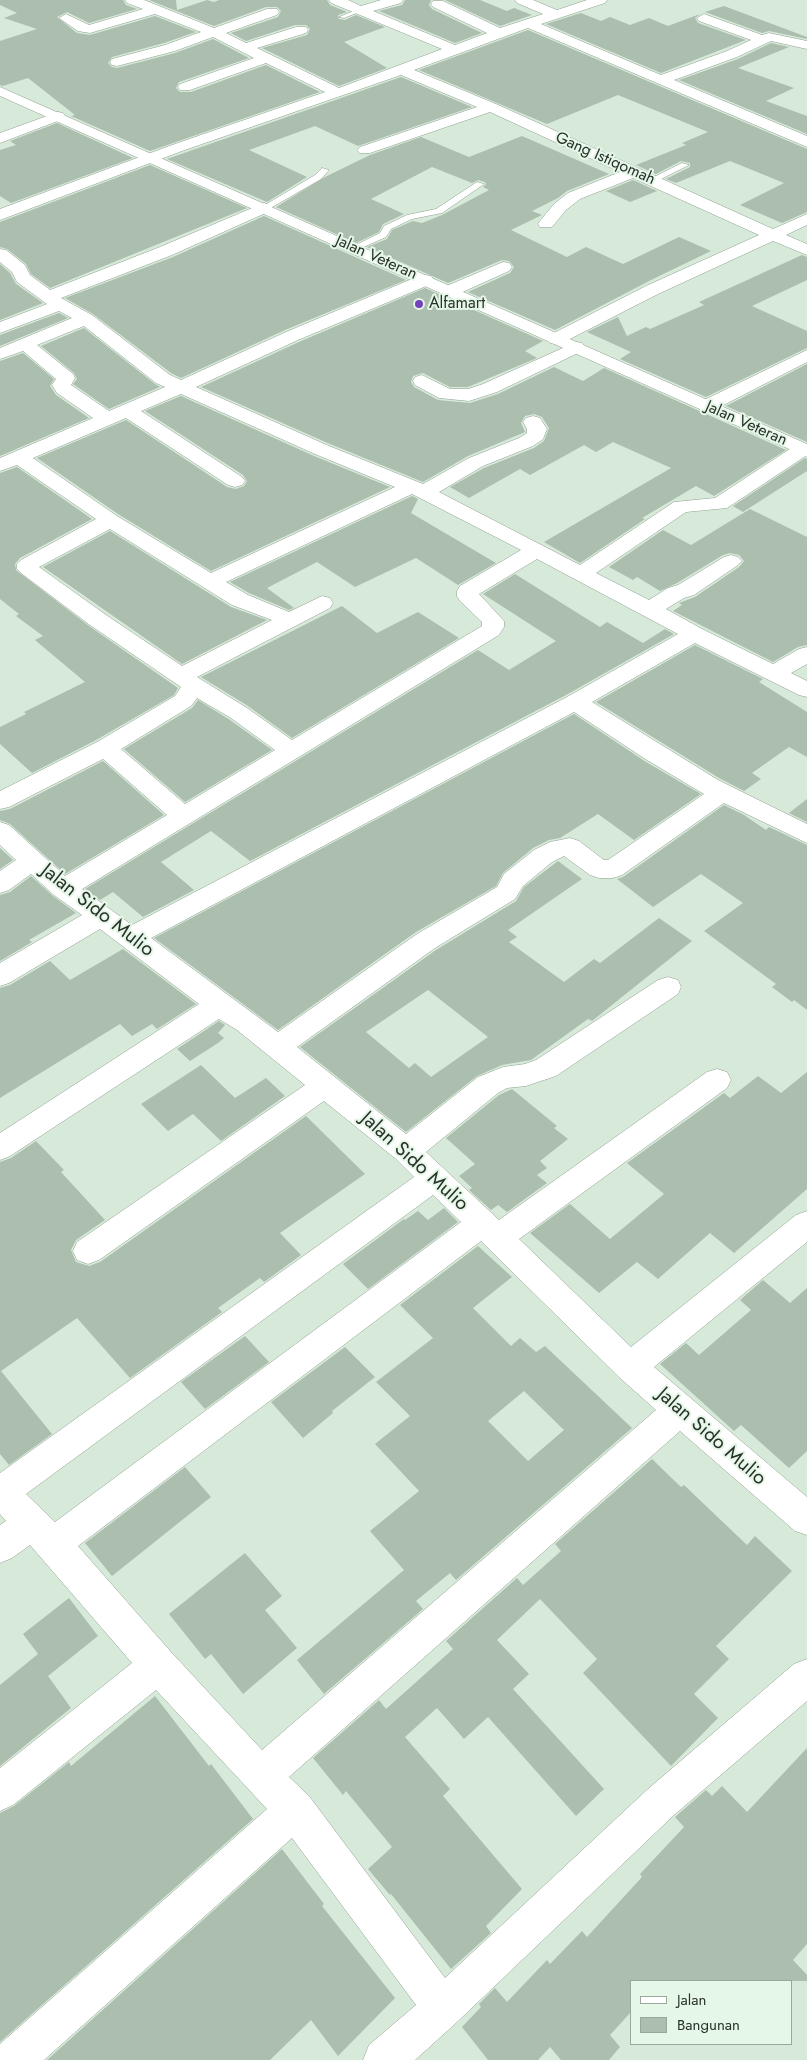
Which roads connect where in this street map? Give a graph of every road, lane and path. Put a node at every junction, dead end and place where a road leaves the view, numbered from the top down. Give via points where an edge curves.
1 (132, 0) edge
2 (336, 0) edge
3 (396, 0) edge
4 (522, 0) edge
5 (597, 0) edge
6 (438, 4) dead end
7 (154, 10) junction
8 (361, 10) junction
9 (272, 12) dead end
10 (555, 14) junction
11 (342, 17) dead end
12 (66, 18) dead end
13 (704, 18) dead end
14 (528, 23) junction
15 (301, 30) dead end
16 (212, 32) junction
17 (499, 33) junction
18 (763, 40) junction
19 (807, 45) edge
20 (246, 48) junction
21 (456, 50) junction
22 (267, 58) junction
23 (117, 62) dead end
24 (402, 70) junction
25 (663, 80) junction
26 (185, 87) dead end
27 (0, 91) edge
28 (338, 93) junction
29 (491, 107) junction
30 (58, 116) junction
31 (0, 138) edge
32 (807, 142) edge
33 (365, 150) dead end
34 (151, 158) junction
35 (686, 165) dead end
36 (325, 170) dead end
37 (635, 172) junction
38 (652, 180) junction
39 (480, 184) dead end
40 (264, 208) junction
41 (0, 214) edge
42 (807, 219) edge
43 (546, 224) dead end
44 (773, 235) junction
45 (354, 248) junction
46 (807, 250) edge
47 (0, 254) edge
48 (503, 267) dead end
49 (19, 269) junction
50 (0, 276) edge
51 (425, 280) junction
52 (450, 291) junction
53 (54, 301) junction
54 (86, 319) junction
55 (0, 328) edge
56 (556, 339) junction
57 (25, 344) junction
58 (576, 347) junction
59 (0, 354) edge
60 (807, 355) edge
61 (422, 381) dead end
62 (183, 386) junction
63 (707, 406) junction
64 (127, 410) junction
65 (106, 418) junction
66 (533, 422) dead end
67 (805, 450) edge
68 (19, 457) junction
69 (0, 465) edge
70 (235, 481) dead end
71 (418, 489) junction
72 (110, 520) junction
73 (536, 550) junction
74 (731, 561) dead end
75 (582, 574) junction
76 (209, 582) junction
77 (322, 603) dead end
78 (650, 609) junction
79 (290, 620) junction
80 (694, 634) junction
81 (807, 654) edge
82 (774, 673) junction
83 (186, 679) junction
84 (807, 690) edge
85 (575, 702) junction
86 (105, 748) junction
87 (290, 750) junction
88 (722, 793) junction
89 (0, 801) edge
90 (183, 816) junction
91 (0, 831) edge
92 (807, 834) edge
93 (33, 860) junction
94 (0, 884) edge
95 (63, 889) junction
96 (101, 916) junction
97 (131, 937) junction
98 (0, 976) edge
99 (668, 987) dead end
100 (219, 1005) junction
101 (277, 1047) junction
102 (717, 1080) dead end
103 (325, 1086) junction
104 (0, 1148) edge
105 (406, 1151) junction
106 (434, 1178) junction
107 (807, 1224) edge
108 (490, 1231) junction
109 (88, 1250) dead end
110 (630, 1366) junction
111 (680, 1410) junction
112 (0, 1491) edge
113 (807, 1519) edge
114 (42, 1533) junction
115 (0, 1546) edge
116 (158, 1665) junction
117 (807, 1677) edge
118 (261, 1776) junction
119 (0, 1792) edge
120 (295, 1810) junction
121 (444, 2008) junction
122 (14, 2060) edge
123 (384, 2060) edge

1 - 7 street
2 - 8 street
3 - 8 street
4 - 10 street
5 - 10 street
6 - 17 street
7 - 12 street via 90,29
7 - 16 street
8 - 11 lane
8 - 21 street
9 - 16 street
10 - 14 street
13 - 18 street
14 - 17 street
14 - 25 street
15 - 20 street
16 - 20 street
16 - 23 street via 170,48
17 - 21 street
18 - 19 street via 776,37
18 - 25 street
20 - 22 street
21 - 24 street
22 - 26 street
22 - 28 street
24 - 28 street
24 - 29 street, Gang Istiqomah
25 - 32 street
27 - 30 street, Jalan Veteran
28 - 34 street
29 - 33 street
29 - 37 street, Gang Istiqomah
30 - 31 street
30 - 34 street, Jalan Veteran
34 - 40 street, Jalan Veteran
34 - 41 street
35 - 38 lane
36 - 40 lane
37 - 38 street, Gang Istiqomah
37 - 43 street via 574,196
38 - 44 street, Gang Istiqomah
39 - 45 lane via 439,211 410,217 386,228 383,235
40 - 45 street, Jalan Veteran
40 - 53 street
42 - 44 street
44 - 46 street, Gang Istiqomah
44 - 56 street via 652,290
45 - 51 street, Jalan Veteran
47 - 49 street
48 - 52 street
49 - 50 street
49 - 53 street via 23,278
51 - 52 street, Jalan Veteran
51 - 62 street
52 - 56 street, Jalan Veteran
53 - 54 street
53 - 55 street
54 - 57 street
54 - 62 street via 163,379
56 - 58 street, Jalan Veteran
57 - 59 street
57 - 65 street via 66,378 61,385 64,389
58 - 61 street via 469,395 446,394
58 - 63 street, Jalan Veteran
60 - 63 street
62 - 64 street
62 - 71 street via 322,450
63 - 67 street, Jalan Veteran
64 - 65 street
64 - 70 street
65 - 68 street
66 - 71 street via 536,434 526,442
67 - 75 street via 720,504 680,506
68 - 69 street
68 - 72 street
71 - 73 street
71 - 76 street
72 - 76 street
72 - 83 street via 28,564 28,569
73 - 75 street
73 - 87 street via 468,592 468,596 493,621 494,627
74 - 78 street
75 - 78 street
76 - 79 street via 240,600
77 - 79 street
78 - 80 street
79 - 83 street
80 - 82 street
80 - 85 street
81 - 82 street
82 - 84 street
83 - 86 street via 192,689 183,701
83 - 87 street
85 - 88 street
85 - 97 street
86 - 89 street
86 - 90 street
87 - 90 street
88 - 92 street
88 - 101 street via 613,869 599,869 570,847 543,856 513,880 506,892 426,941
90 - 95 street
91 - 93 street, Jalan Sido Mulio
93 - 94 street
93 - 95 street, Jalan Sido Mulio
95 - 96 street, Jalan Sido Mulio
96 - 97 street, Jalan Sido Mulio
96 - 98 street
97 - 100 street, Jalan Sido Mulio
99 - 105 street via 546,1068 488,1085
100 - 101 street, Jalan Sido Mulio
100 - 104 street
101 - 103 street, Jalan Sido Mulio
102 - 108 street
103 - 105 street, Jalan Sido Mulio
103 - 109 street
105 - 106 street, Jalan Sido Mulio
106 - 108 street, Jalan Sido Mulio
106 - 112 street
107 - 110 street
108 - 110 street, Jalan Sido Mulio
108 - 114 street
110 - 111 street, Jalan Sido Mulio
111 - 113 street, Jalan Sido Mulio
111 - 118 street
112 - 114 street
114 - 115 street
114 - 116 street
116 - 118 street
116 - 119 street
117 - 121 street via 661,1802
118 - 120 street
120 - 121 street
120 - 122 street
121 - 123 street

